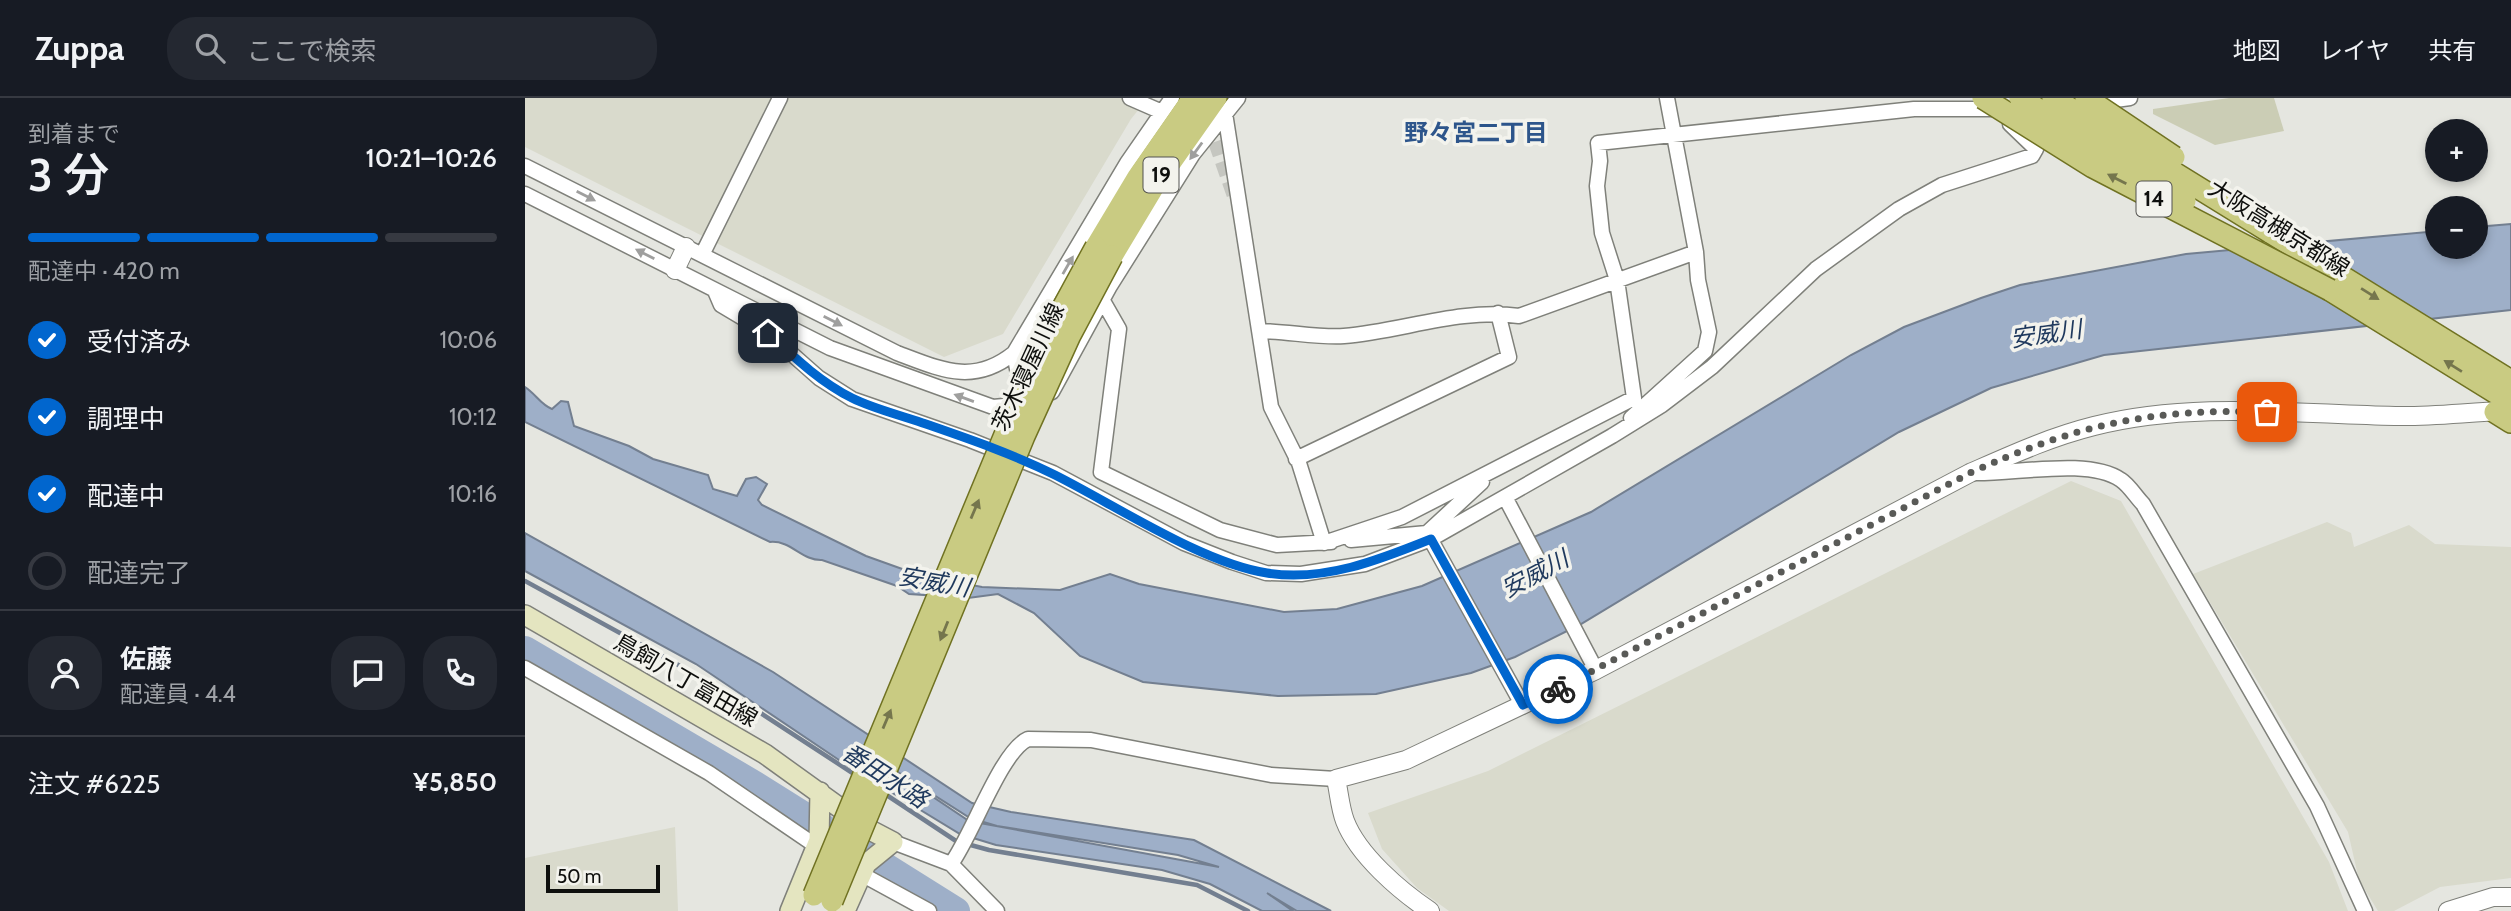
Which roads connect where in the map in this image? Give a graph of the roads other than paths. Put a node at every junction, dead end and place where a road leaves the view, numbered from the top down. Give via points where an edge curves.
1 (781, 98) edge
2 (1131, 98) edge
3 (1172, 98) edge
4 (1193, 98) edge
5 (1238, 98) edge
6 (1667, 98) edge
7 (1960, 98) edge
8 (2020, 98) edge
9 (2053, 98) edge
10 (2086, 98) edge
11 (2125, 98) edge
12 (1221, 106) edge
13 (1982, 106) edge
14 (1162, 112) junction
15 (1671, 133) junction
16 (525, 166) edge
17 (525, 194) edge
18 (2270, 232) junction
19 (694, 251) junction
20 (1104, 252) junction
21 (1696, 253) junction
22 (675, 270) junction
23 (1617, 280) junction
24 (2330, 290) junction
25 (715, 291) junction
26 (1103, 301) junction
27 (1498, 313) junction
28 (1259, 331) junction
29 (1014, 353) junction
30 (2511, 381) edge
31 (1044, 400) junction
32 (2507, 412) edge
33 (1612, 436) junction
34 (1296, 459) junction
35 (1497, 468) junction
36 (1970, 473) junction
37 (1505, 497) junction
38 (1430, 538) junction
39 (1324, 543) junction
40 (525, 615) edge
41 (525, 668) edge
42 (1596, 670) junction
43 (1521, 702) junction
44 (1336, 779) junction
45 (819, 797) junction
46 (818, 844) junction
47 (890, 844) junction
48 (951, 864) junction
49 (863, 869) junction
50 (2511, 897) edge
51 (826, 901) edge
52 (790, 911) edge
53 (929, 911) edge
54 (997, 911) edge
55 (1430, 911) edge
56 (2365, 911) edge
57 (2448, 911) edge

1 - 19 street
2 - 14 street
3 - 14 street
4 - 20 main road, 茨木寝屋川線 / 19 via 1138,177
5 - 12 street
6 - 15 street
7 - 13 street
8 - 24 main road, 大阪高槻京都線 / 14, bridge
9 - 18 main road, 大阪高槻京都線 / 14, bridge
10 - 18 main road, 14, bridge via 2230,195
11 - 13 street
12 - 20 main road, 茨木寝屋川線 / 19
12 -> 26 street
12 - 28 street
13 - 15 street
24 -> 13 main road, 14, bridge
13 - 33 street via 2031,142 2036,149 2032,156 1942,185 1899,209 1816,269 1712,367
29 -> 14 street
15 - 21 street
15 - 23 street via 1598,143 1602,233
16 -> 19 street
22 -> 17 street
18 -> 30 main road, 大阪高槻京都線 / 14
19 - 22 street
19 -> 29 street via 897,353 938,368 971,373 996,368
20 - 51 main road, 茨木寝屋川線 / 19, bridge
21 - 23 street
21 - 33 street via 1709,332 1705,351
22 - 25 street
23 - 27 street via 1519,316
23 - 35 street via 1634,398
32 -> 24 main road, 大阪高槻京都線 / 14
31 -> 25 street via 993,407 968,400 830,348
25 - 38 street via 721,305 768,333 819,378 852,399 1053,473 1231,562 1266,573 1336,570 1365,564
26 - 31 street via 1057,387
26 - 39 street via 1119,329 1101,472 1220,530 1277,545
27 - 28 street via 1343,336
27 - 34 street via 1509,357
28 - 34 street via 1271,407
29 - 31 street via 1018,374 1033,396
32 - 36 street via 2396,416 2231,411 2140,417 2034,444
33 - 37 street
34 - 39 street
35 - 38 street
35 - 39 street via 1402,517
36 - 42 street
36 - 56 street via 2090,469 2122,480 2143,504 2317,806
37 - 38 street
37 - 42 street
38 - 39 street
38 - 43 street
40 - 45 main road, 鳥飼八丁富田線 via 765,754
41 - 46 street via 709,773
42 - 43 street
43 - 44 street via 1406,760
44 - 48 street via 1271,775 1124,745 1039,738 1015,749
44 - 55 street via 1345,822 1372,862 1405,895
45 - 46 main road
45 - 47 main road, 鳥飼八丁富田線
46 - 49 street
46 - 51 main road
47 - 48 street
47 - 49 main road
48 - 54 street
49 - 51 main road
49 - 53 street
50 - 57 street via 2493,897
51 - 52 main road

